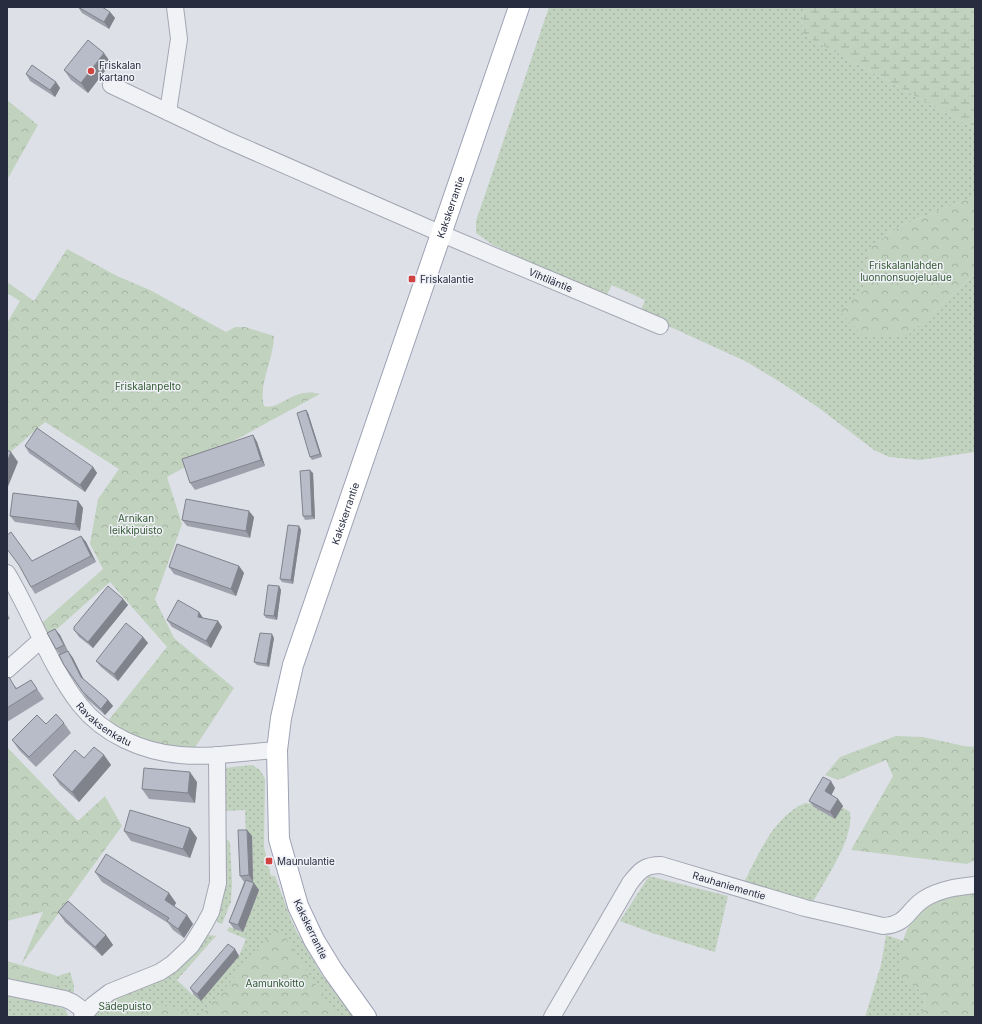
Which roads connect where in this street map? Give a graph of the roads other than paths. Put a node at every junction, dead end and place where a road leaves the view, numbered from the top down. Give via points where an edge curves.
1 (175, 7) edge
2 (520, 7) edge
3 (111, 85) dead end
4 (168, 112) junction
5 (442, 234) junction
6 (660, 326) dead end
7 (7, 573) edge
8 (42, 639) junction
9 (7, 670) edge
10 (277, 750) junction
11 (217, 755) junction
12 (975, 885) edge
13 (7, 987) edge
14 (84, 1014) edge
15 (366, 1017) edge
16 (552, 1017) edge

1 - 4 street via 179,39
2 - 5 main road, Kakskerrantie
3 - 4 street
4 - 5 street
5 - 6 street, Vihtiläntie
5 - 10 main road, Kakskerrantie via 293,665
7 - 8 street, Ravaksenkatu
8 - 9 street
8 - 11 street, Ravaksenkatu via 71,692 90,716 104,727 124,739 157,752
10 - 11 street, Ravaksenkatu
10 - 15 main road, Kakskerrantie via 279,839 298,906 314,940
11 - 14 street via 218,882 211,912 191,946 172,964 160,972 110,992
12 - 16 street, Rauhaniementie via 934,893 918,904 900,922 893,926 883,926 805,908 662,865 652,865 642,869 630,883
13 - 14 street via 65,999

